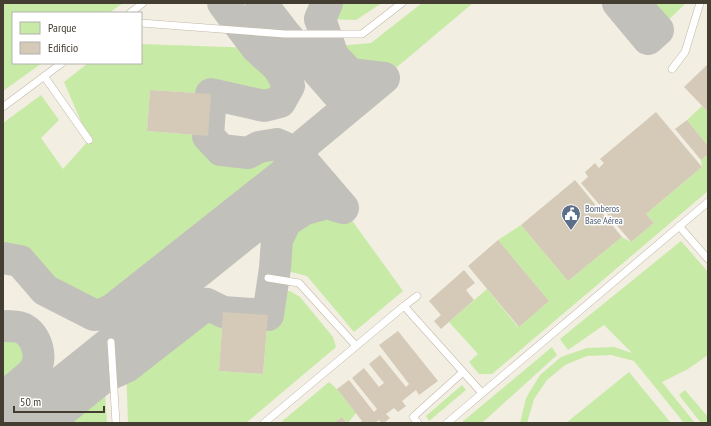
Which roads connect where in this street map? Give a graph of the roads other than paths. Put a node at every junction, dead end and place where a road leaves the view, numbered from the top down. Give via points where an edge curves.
1 (143, 3) edge
2 (402, 3) edge
3 (700, 3) edge
4 (131, 12) edge
5 (142, 23) edge
6 (61, 64) edge
7 (672, 70) dead end
8 (44, 76) junction
9 (3, 107) edge
10 (89, 140) dead end
11 (708, 202) edge
12 (679, 226) junction
13 (708, 259) edge
14 (268, 278) dead end
15 (417, 296) dead end
16 (404, 306) junction
17 (111, 342) dead end
18 (356, 346) junction
19 (463, 372) junction
20 (482, 393) junction
21 (116, 423) edge
22 (264, 423) edge
23 (418, 423) edge
24 (447, 423) edge

1 - 4 lane
2 - 5 lane via 362,34 285,34
3 - 7 lane via 685,52
6 - 8 lane
8 - 9 lane
8 - 10 lane
11 - 12 lane
12 - 13 lane
12 - 20 lane
14 - 18 lane via 299,283
15 - 16 lane
16 - 18 lane
16 - 19 lane
17 - 21 lane
18 - 22 lane
19 - 20 lane
19 - 23 lane via 413,417
20 - 24 lane

